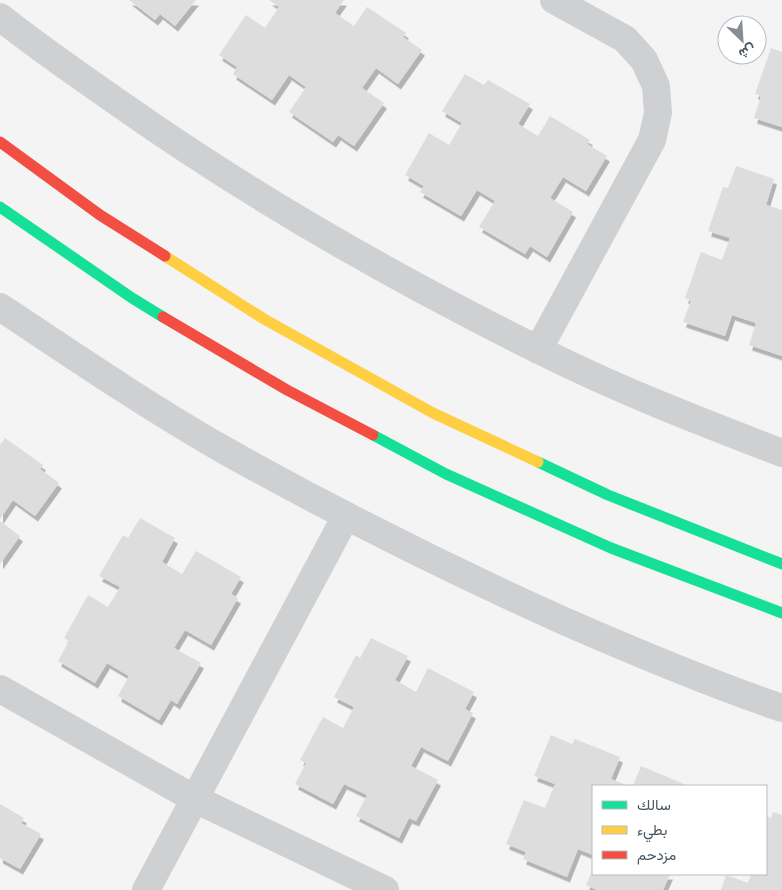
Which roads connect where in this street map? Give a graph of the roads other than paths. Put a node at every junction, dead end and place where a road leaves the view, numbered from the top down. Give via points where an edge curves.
1 (554, 0) edge
2 (0, 16) edge
3 (0, 142) edge
4 (0, 207) edge
5 (0, 307) edge
6 (538, 350) junction
7 (782, 453) edge
8 (346, 516) junction
9 (782, 564) edge
10 (782, 613) edge
11 (0, 689) edge
12 (782, 708) edge
13 (194, 799) junction
14 (146, 890) edge
15 (385, 890) edge

1 - 6 street via 625,39 644,60 656,86 658,113 652,140
2 - 6 street via 195,157 364,259
3 - 9 street via 100,215 264,319 433,413 608,495
4 - 10 street via 132,298 261,375 446,474 611,548
5 - 8 street via 103,376 223,449
6 - 7 street via 680,414
8 - 12 street via 485,586 601,637
8 - 13 street
11 - 13 street
13 - 14 street
13 - 15 street

